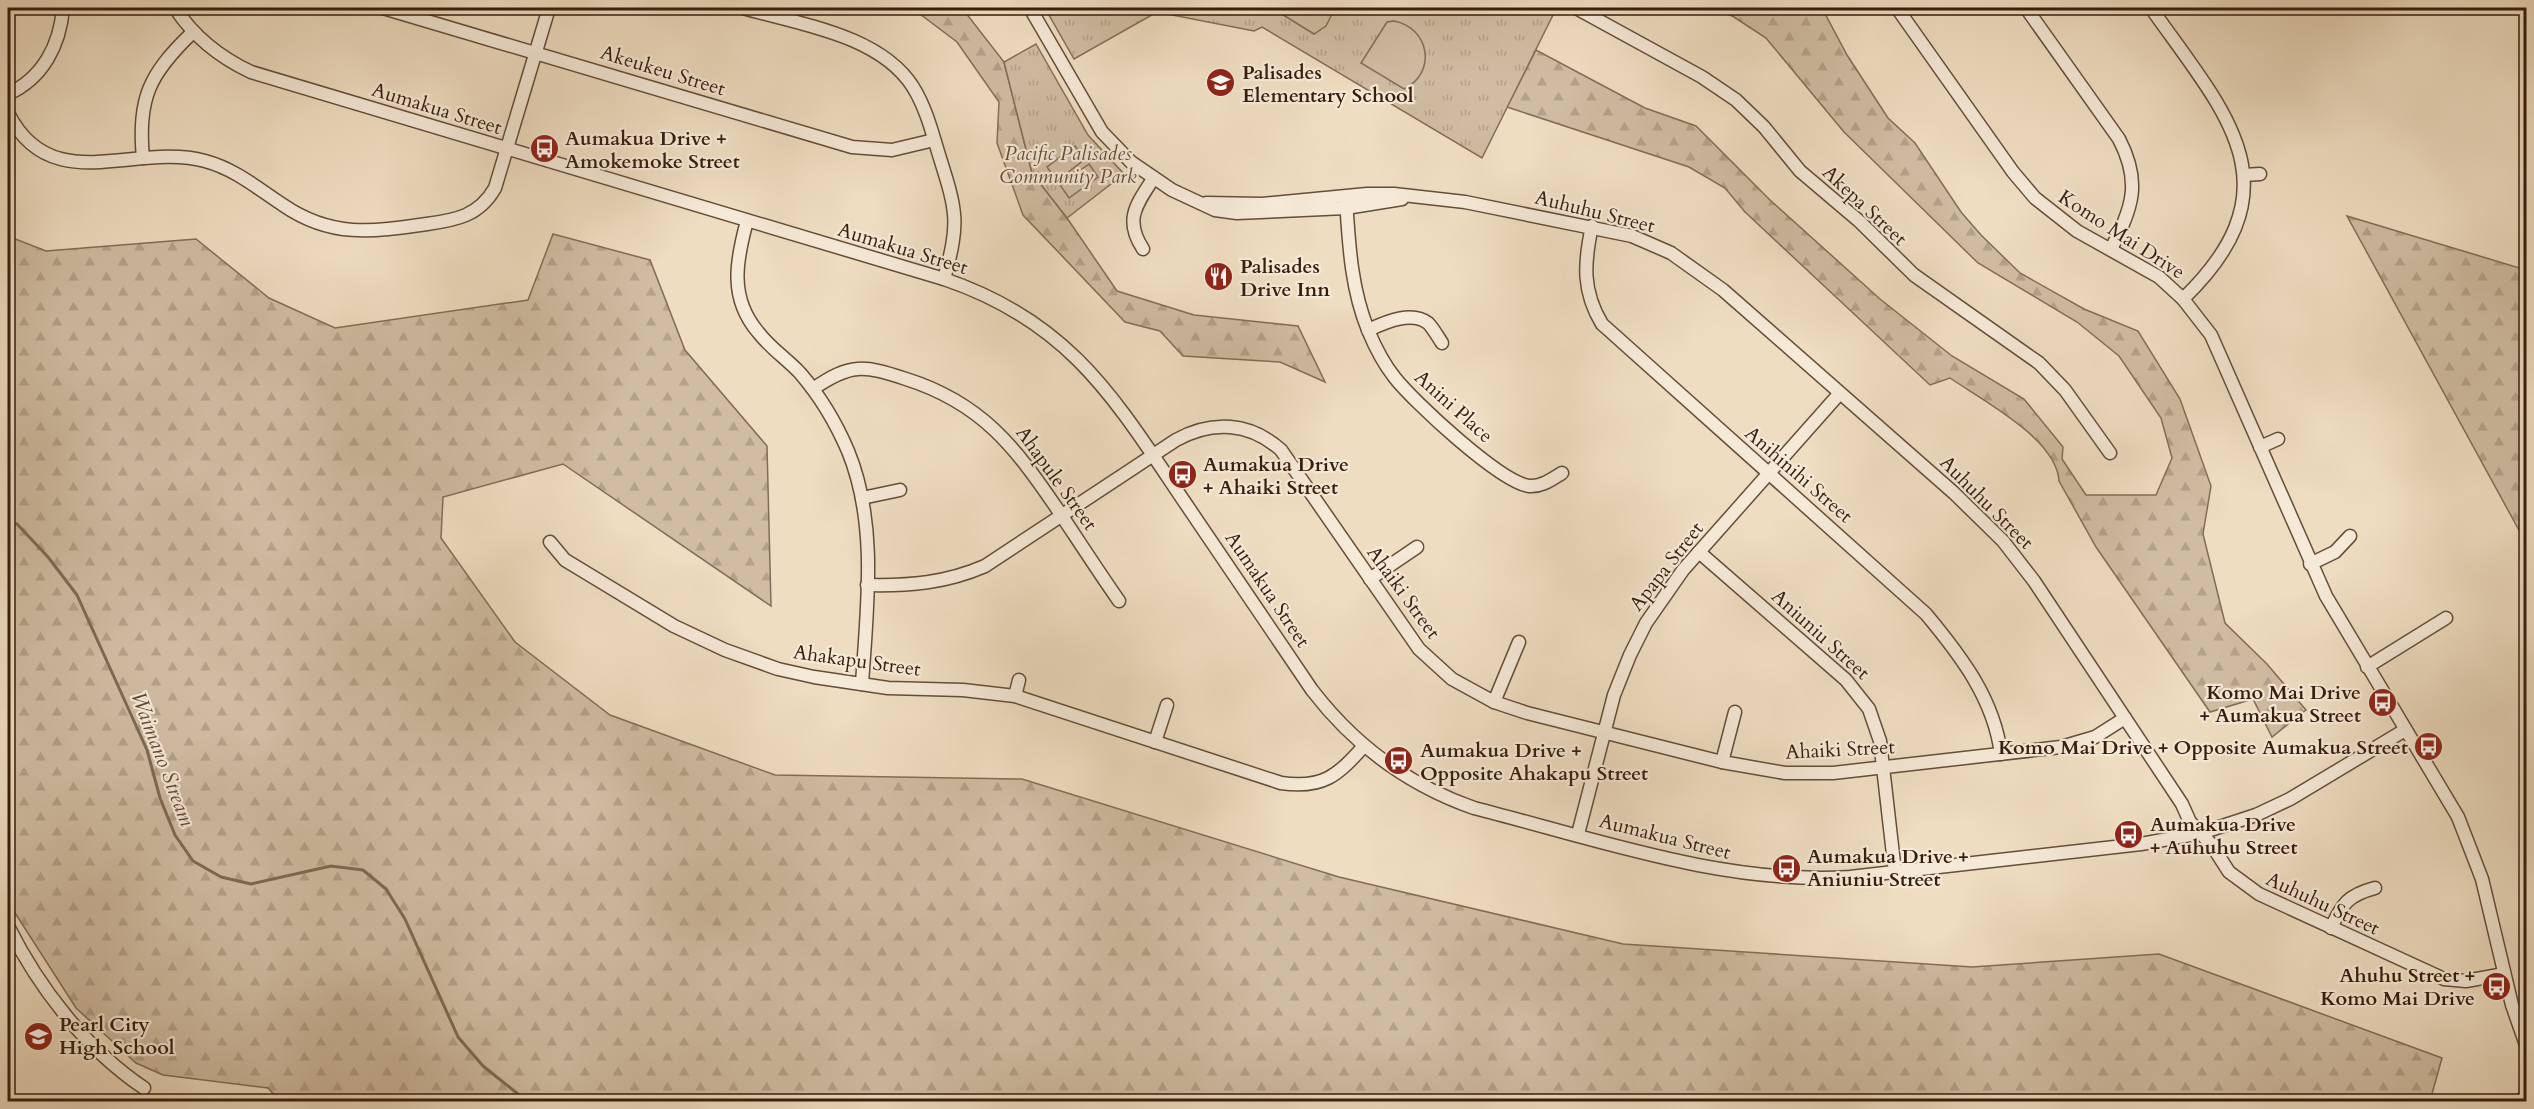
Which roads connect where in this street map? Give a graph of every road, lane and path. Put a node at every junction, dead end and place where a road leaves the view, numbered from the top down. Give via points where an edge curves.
1 (63, 8) edge
2 (175, 8) edge
3 (383, 8) edge
4 (549, 8) edge
5 (743, 8) edge
6 (1030, 8) edge
7 (1576, 8) edge
8 (1897, 8) edge
9 (2026, 8) edge
10 (2151, 8) edge
11 (192, 32) junction
12 (536, 53) junction
13 (8, 94) edge
14 (8, 113) edge
15 (934, 140) junction
16 (507, 149) junction
17 (142, 158) junction
18 (2260, 174) dead end
19 (2244, 175) junction
20 (1153, 180) junction
21 (1346, 202) junction
22 (747, 221) junction
23 (1592, 226) junction
24 (1143, 249) dead end
25 (2111, 249) junction
26 (944, 279) junction
27 (2184, 299) junction
28 (1368, 330) junction
29 (1442, 343) dead end
30 (813, 389) junction
31 (1840, 393) junction
32 (2278, 439) dead end
33 (2260, 447) junction
34 (2110, 453) dead end
35 (1153, 455) junction
36 (1562, 473) dead end
37 (1769, 473) junction
38 (900, 490) dead end
39 (862, 498) junction
40 (1062, 517) junction
41 (2350, 536) dead end
42 (550, 542) dead end
43 (1417, 547) dead end
44 (1699, 552) junction
45 (2310, 564) junction
46 (1370, 579) junction
47 (867, 585) junction
48 (1119, 601) dead end
49 (2446, 618) dead end
50 (1519, 642) dead end
51 (2367, 668) junction
52 (1019, 680) dead end
53 (862, 684) junction
54 (1015, 696) junction
55 (1494, 702) junction
56 (1167, 705) dead end
57 (1735, 712) dead end
58 (2125, 718) junction
59 (2405, 730) junction
60 (1605, 732) junction
61 (1155, 742) junction
62 (1364, 746) junction
63 (2001, 754) junction
64 (1722, 762) junction
65 (1883, 767) junction
66 (2201, 833) junction
67 (1578, 834) junction
68 (1895, 872) junction
69 (2375, 888) dead end
70 (8, 926) edge
71 (2331, 928) junction
72 (2504, 975) junction
73 (2526, 1045) edge
74 (144, 1088) dead end
75 (2526, 1095) edge
76 (2520, 1101) edge

1 - 13 street via 62,30 47,61 32,80
2 - 11 street, Aumakua Street
3 - 12 street, Akeukeu Street
4 - 12 street
5 - 15 street via 850,39 883,55 913,86
6 - 20 street, Auhuhu Street via 1102,132
7 - 34 street, Akepa Street via 1736,100 1800,171 1859,221 1905,268 2039,363
8 - 25 street, Komo Mai Drive via 2035,198 2077,231
9 - 25 street via 2119,140 2128,160 2133,177 2130,208
10 - 19 street via 2226,114
11 - 16 street, Aumakua Street via 222,56 251,72
11 - 17 street via 158,69 147,90 140,118
12 - 15 street, Akeukeu Street via 852,147 892,150
12 - 16 street
14 - 17 street via 29,141 62,160 93,164
15 - 26 street via 956,220 954,246
16 - 17 street via 495,188 479,209 456,220 373,232 339,230 309,220 220,165 178,156
16 - 22 street, Aumakua Street
18 - 19 street
19 - 27 street via 2242,206 2229,245 2214,268
20 - 21 street, Auhuhu Street via 1206,203
20 - 24 street via 1139,202 1133,222
21 - 23 street, Auhuhu Street via 1394,194 1465,202
21 - 28 street, Anini Place via 1353,284
22 - 26 street, Aumakua Street
22 - 30 street via 736,270 744,310 759,333
23 - 31 street, Auhuhu Street via 1654,245 1694,267
23 - 37 street, Anihinihi Street via 1585,275 1590,302 1602,324
25 - 27 street, Komo Mai Drive via 2159,278
26 - 35 street, Aumakua Street via 1007,306 1057,339 1103,384
27 - 33 street, Komo Mai Drive via 2218,348
28 - 29 street via 1400,319 1418,319 1428,323
28 - 36 street, Anini Place via 1384,363 1410,395 1504,474 1534,486
30 - 39 street via 848,451
30 - 40 street, Ahapule Street via 839,373 866,368 949,396 975,412 1008,441
31 - 37 street, Apapa Street
31 - 58 street, Auhuhu Street via 2003,541 2034,580
32 - 33 street
33 - 45 street, Komo Mai Drive
35 - 40 street, Ahaiki Street
35 - 46 street, Ahaiki Street via 1189,432 1214,426 1238,427 1266,438 1292,463
35 - 62 street, Aumakua Street via 1312,690
37 - 44 street, Apapa Street
37 - 63 street, Anihinihi Street via 1938,628 1989,705
38 - 39 street
39 - 47 street via 868,542
40 - 47 street, Ahaiki Street via 999,559 970,573 919,585
40 - 48 street, Ahapule Street
41 - 45 street via 2334,552
42 - 53 street, Ahakapu Street via 565,560 699,638 778,669
43 - 46 street
44 - 60 street, Apapa Street via 1661,600 1636,641 1621,675
44 - 65 street, Aniuniu Street via 1856,690 1874,719
45 - 51 street, Komo Mai Drive
46 - 55 street, Ahaiki Street via 1432,663 1469,690
47 - 53 street
49 - 51 street
50 - 55 street
51 - 59 street, Komo Mai Drive
52 - 54 street
53 - 54 street, Ahakapu Street
54 - 61 street, Ahakapu Street
55 - 60 street, Ahaiki Street
56 - 61 street
57 - 64 street
58 - 63 street, Ahaiki Street via 2085,742
58 - 66 street, Auhuhu Street via 2190,822
59 - 66 street, Aumakua Street via 2298,795 2256,815
59 - 72 street, Komo Mai Drive via 2446,794 2469,842 2482,879
60 - 64 street, Ahaiki Street
60 - 67 street, Apapa Street
61 - 62 street, Ahakapu Street via 1297,785 1311,785 1335,775
62 - 67 street, Aumakua Street via 1404,776 1440,795 1474,808
63 - 65 street, Ahaiki Street
64 - 65 street, Ahaiki Street via 1785,773
65 - 68 street, Aniuniu Street
66 - 68 street, Aumakua Street via 2141,844
66 - 71 street, Auhuhu Street via 2229,872 2249,890
67 - 68 street, Aumakua Street via 1705,867 1761,876 1827,879
69 - 71 street via 2356,893 2347,901
70 - 74 street via 26,960 69,1018 124,1075
71 - 72 street, Auhuhu Street via 2444,979 2466,981
72 - 73 street, Komo Mai Drive
75 - 76 street

